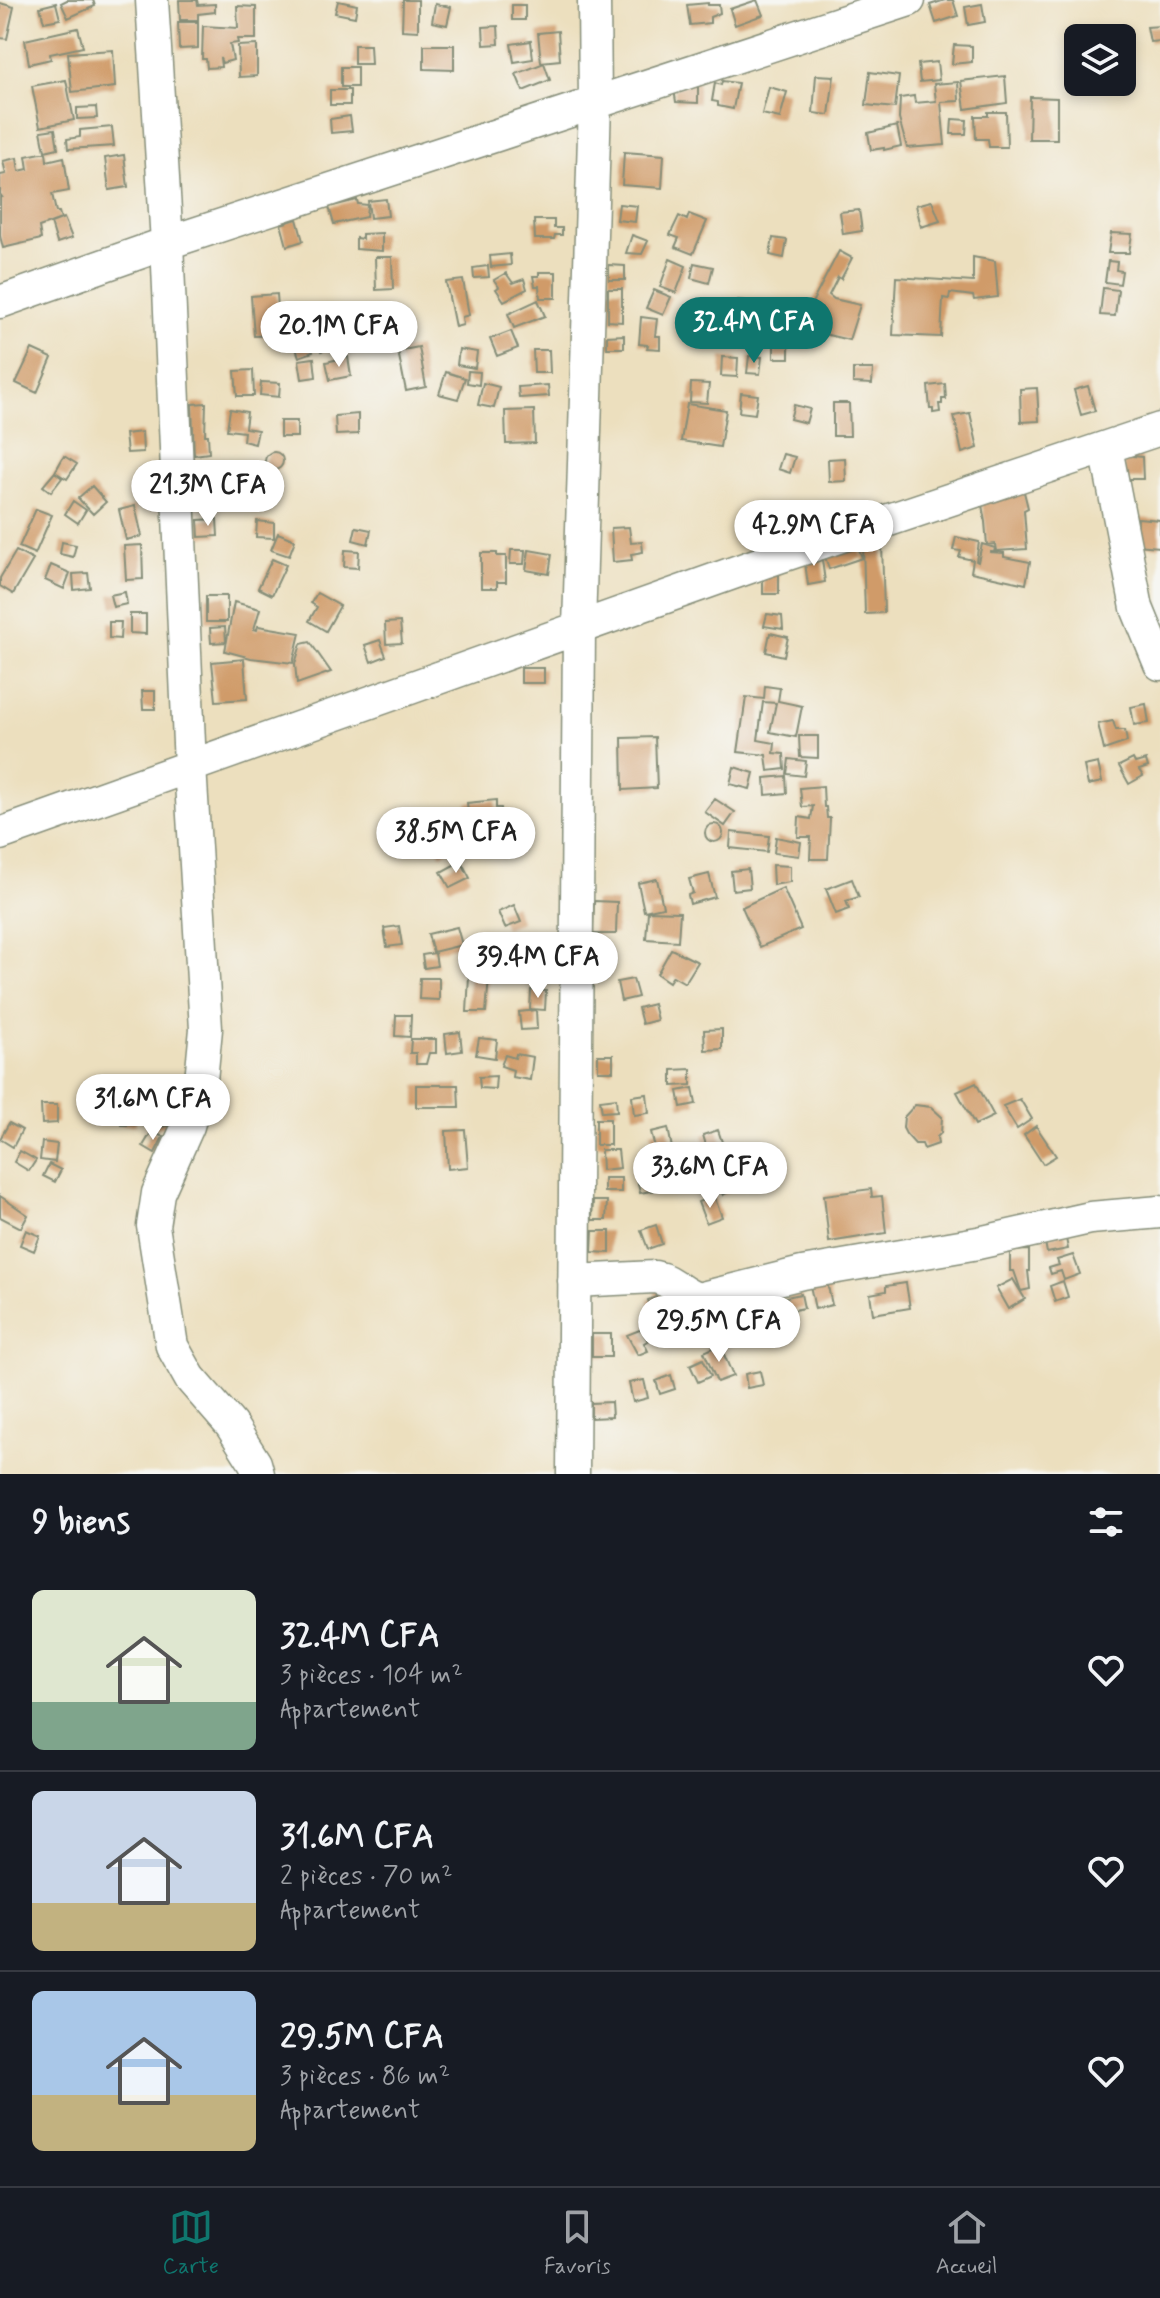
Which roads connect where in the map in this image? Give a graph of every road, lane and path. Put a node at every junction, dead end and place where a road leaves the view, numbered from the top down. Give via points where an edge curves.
1 (152, 0) edge
2 (594, 0) edge
3 (909, 0) edge
4 (595, 103) junction
5 (167, 243) junction
6 (0, 302) edge
7 (1160, 429) edge
8 (1106, 448) junction
9 (579, 627) junction
10 (1160, 664) edge
11 (190, 766) junction
12 (0, 834) edge
13 (1160, 1212) edge
14 (574, 1281) junction
15 (258, 1474) edge
16 (573, 1474) edge

1 - 5 street
2 - 4 street
3 - 4 street
4 - 5 street
4 - 9 street
5 - 6 street
5 - 11 street
7 - 8 street
8 - 9 street
8 - 10 street via 1137,608
9 - 11 street
9 - 14 street
11 - 12 street
11 - 15 street via 205,1042 201,1080 188,1126 158,1193 153,1226 172,1346 190,1378 231,1425
13 - 14 street via 1090,1218 802,1273 698,1299 655,1277
14 - 16 street

